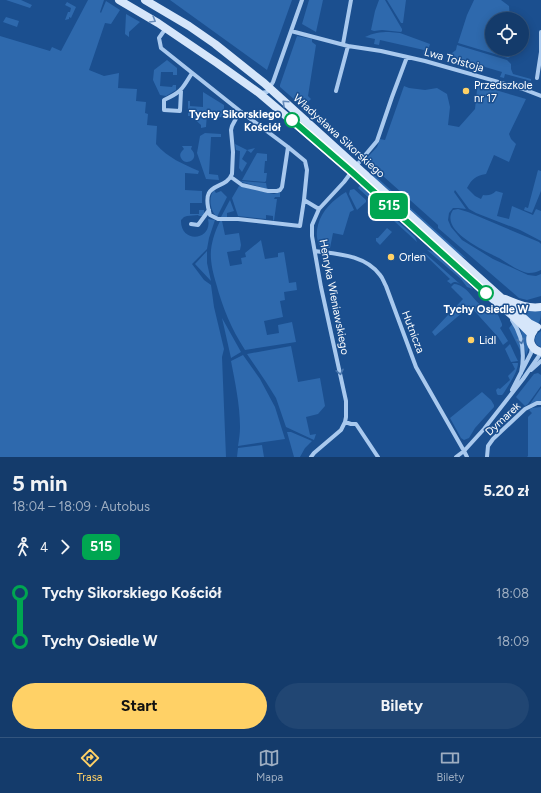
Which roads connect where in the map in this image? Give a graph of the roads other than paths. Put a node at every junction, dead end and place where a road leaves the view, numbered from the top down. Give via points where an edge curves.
1 (119, 0) edge
2 (145, 0) edge
3 (302, 0) edge
4 (350, 0) edge
5 (166, 28) junction
6 (291, 31) junction
7 (541, 32) edge
8 (214, 44) junction
9 (343, 44) junction
10 (348, 46) junction
11 (206, 55) junction
12 (408, 57) junction
13 (235, 60) junction
14 (228, 70) junction
15 (192, 73) junction
16 (537, 78) dead end
17 (270, 88) junction
18 (181, 91) junction
19 (336, 91) dead end
20 (259, 93) junction
21 (541, 96) edge
22 (240, 111) junction
23 (288, 147) junction
24 (354, 169) junction
25 (231, 177) junction
26 (304, 200) junction
27 (319, 209) junction
28 (209, 210) junction
29 (191, 224) dead end
30 (315, 251) junction
31 (500, 297) junction
32 (541, 307) edge
33 (508, 312) junction
34 (539, 327) edge
35 (531, 334) junction
36 (532, 347) junction
37 (541, 353) edge
38 (541, 361) edge
39 (521, 373) junction
40 (528, 373) junction
41 (509, 396) junction
42 (541, 403) edge
43 (345, 422) junction
44 (464, 451) junction
45 (311, 457) edge
46 (378, 457) edge
47 (456, 457) edge
48 (467, 457) edge
49 (487, 457) edge

1 -> 5 street, Władysława Sikorskiego
2 - 8 street, Władysława Sikorskiego
3 - 6 street
4 - 9 street
5 - 11 street, Władysława Sikorskiego
5 - 15 street via 159,38 161,48
6 - 9 street, Lwa Tołstoja
6 - 17 street
7 - 16 street
8 - 11 street via 215,50 212,54
8 - 13 street, Władysława Sikorskiego
9 - 10 street, Lwa Tołstoja
10 - 12 street, Lwa Tołstoja
10 - 19 street
11 - 14 street, Władysława Sikorskiego
12 - 21 street, Lwa Tołstoja
12 - 24 street, Lwa Tołstoja via 377,141
13 - 14 street via 227,65
13 - 17 street, Władysława Sikorskiego
14 - 20 street, Władysława Sikorskiego
15 - 18 street
15 - 22 street
17 - 20 street
24 -> 17 street, Władysława Sikorskiego
18 - 18 street via 164,100 164,110 180,111
20 - 24 street, Władysława Sikorskiego
22 - 23 street
22 - 25 street via 231,128
23 - 25 street via 280,190 268,191 242,185
23 - 26 street via 305,161 307,170
24 - 27 street, Henryka Wieniawskiego
24 - 31 street, Władysława Sikorskiego
24 - 33 street, Władysława Sikorskiego
25 - 28 street via 209,191
26 - 27 street
26 - 28 street via 300,226 218,219 210,215
27 - 30 street, Henryka Wieniawskiego via 312,225
28 - 29 street via 198,225
30 -> 43 street, Henryka Wieniawskiego via 346,401
30 - 44 street, Hutnicza via 363,260 380,275 416,367
31 - 32 street via 524,306
31 - 34 street, Władysława Sikorskiego via 529,323
33 - 35 street, Władysława Sikorskiego
33 -> 39 street, Władysława Sikorskiego via 517,326 522,342 524,359
34 - 35 street
35 - 36 street
36 - 37 street
36 - 39 street
37 - 40 street
38 - 40 street
39 - 41 street
40 - 41 street
41 - 44 street
42 - 49 street, Dymarek via 525,409 493,439 488,446
43 - 45 street via 341,430
43 - 46 street via 356,424
44 - 47 street
44 - 48 street, Hutnicza

